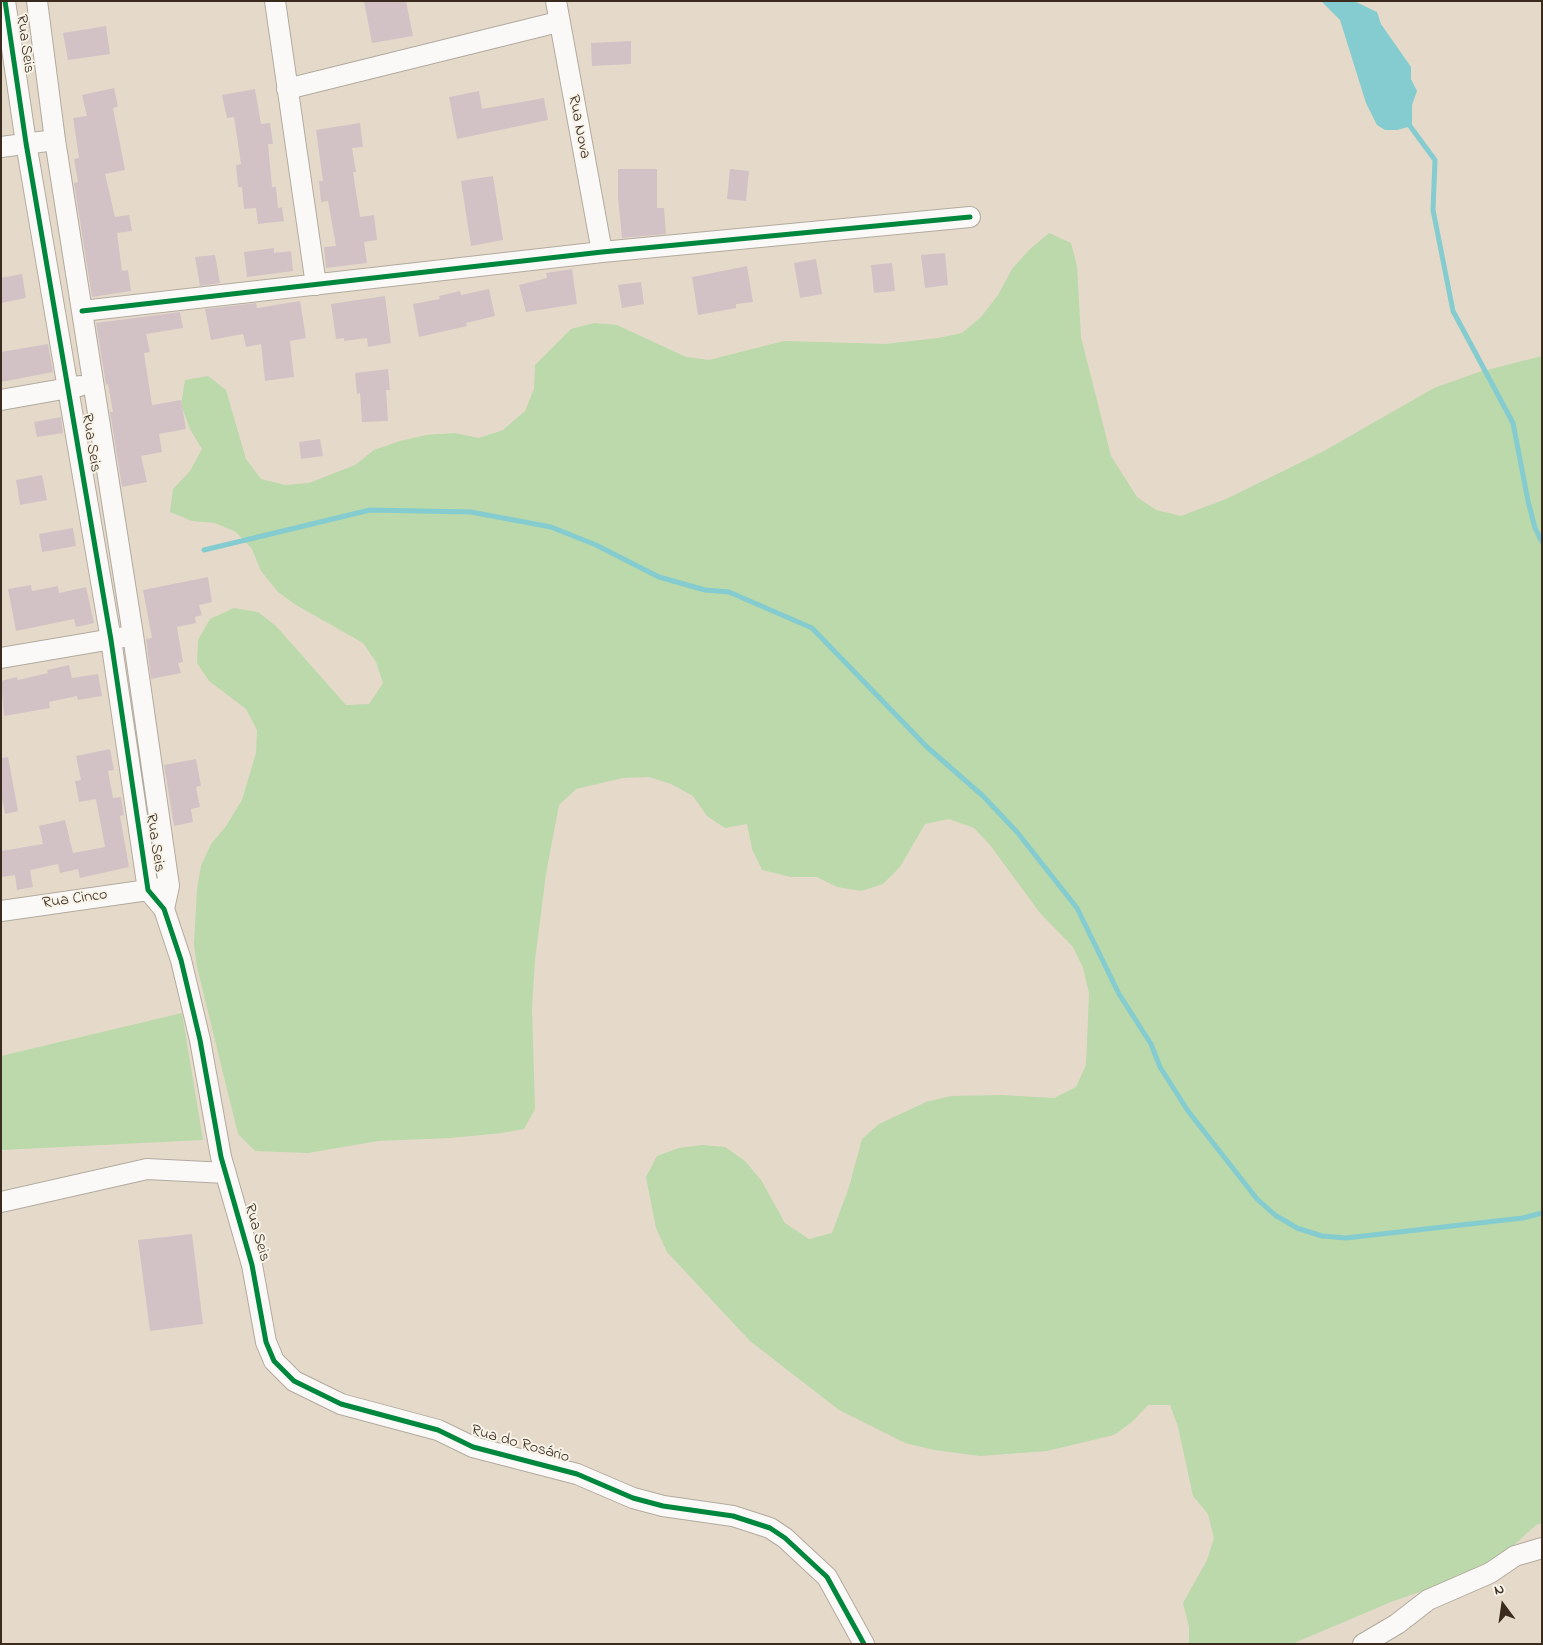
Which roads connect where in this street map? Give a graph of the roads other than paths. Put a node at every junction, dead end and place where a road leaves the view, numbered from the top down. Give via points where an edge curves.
1 (5, 1) edge
2 (36, 1) edge
3 (275, 1) edge
4 (556, 1) edge
5 (558, 22) junction
6 (287, 89) junction
7 (55, 140) junction
8 (26, 143) junction
9 (1, 147) edge
10 (970, 217) dead end
11 (602, 252) junction
12 (316, 286) junction
13 (82, 311) junction
14 (94, 383) junction
15 (68, 389) junction
16 (1, 400) edge
17 (133, 635) junction
18 (110, 640) junction
19 (1, 658) edge
20 (169, 886) junction
21 (148, 890) junction
22 (164, 909) junction
23 (1, 911) edge
24 (226, 1173) junction
25 (1, 1202) edge
26 (294, 1381) joint
27 (1542, 1548) edge
28 (864, 1644) edge
29 (1363, 1644) edge

1 - 8 street, Rua Seis
2 - 7 street
3 - 6 street
4 - 5 street, Rua Nova
5 - 6 street
5 - 11 street, Rua Nova
6 - 12 street
7 - 8 street
7 - 13 street
8 - 9 street
8 - 15 street, Rua Seis
10 - 11 street
11 - 12 street
12 - 13 street
13 - 14 street
14 - 15 street
14 - 17 street
15 - 16 street
15 - 18 street, Rua Seis
17 - 18 street
17 - 20 street
18 - 19 street
18 - 21 street, Rua Seis
20 - 21 street, Rua Cinco
20 - 22 street
21 - 22 street
21 - 23 street, Rua Cinco
22 - 24 street, Rua Seis via 181,960 200,1040
24 - 25 street via 147,1169
24 - 26 street, Rua Seis via 252,1265 266,1342 274,1361
26 - 28 street, Rua do Rosário via 341,1404 438,1430 473,1447 577,1474 633,1498 663,1506 733,1516 770,1528 828,1577
27 - 29 street via 1515,1556 1490,1573 1428,1600

